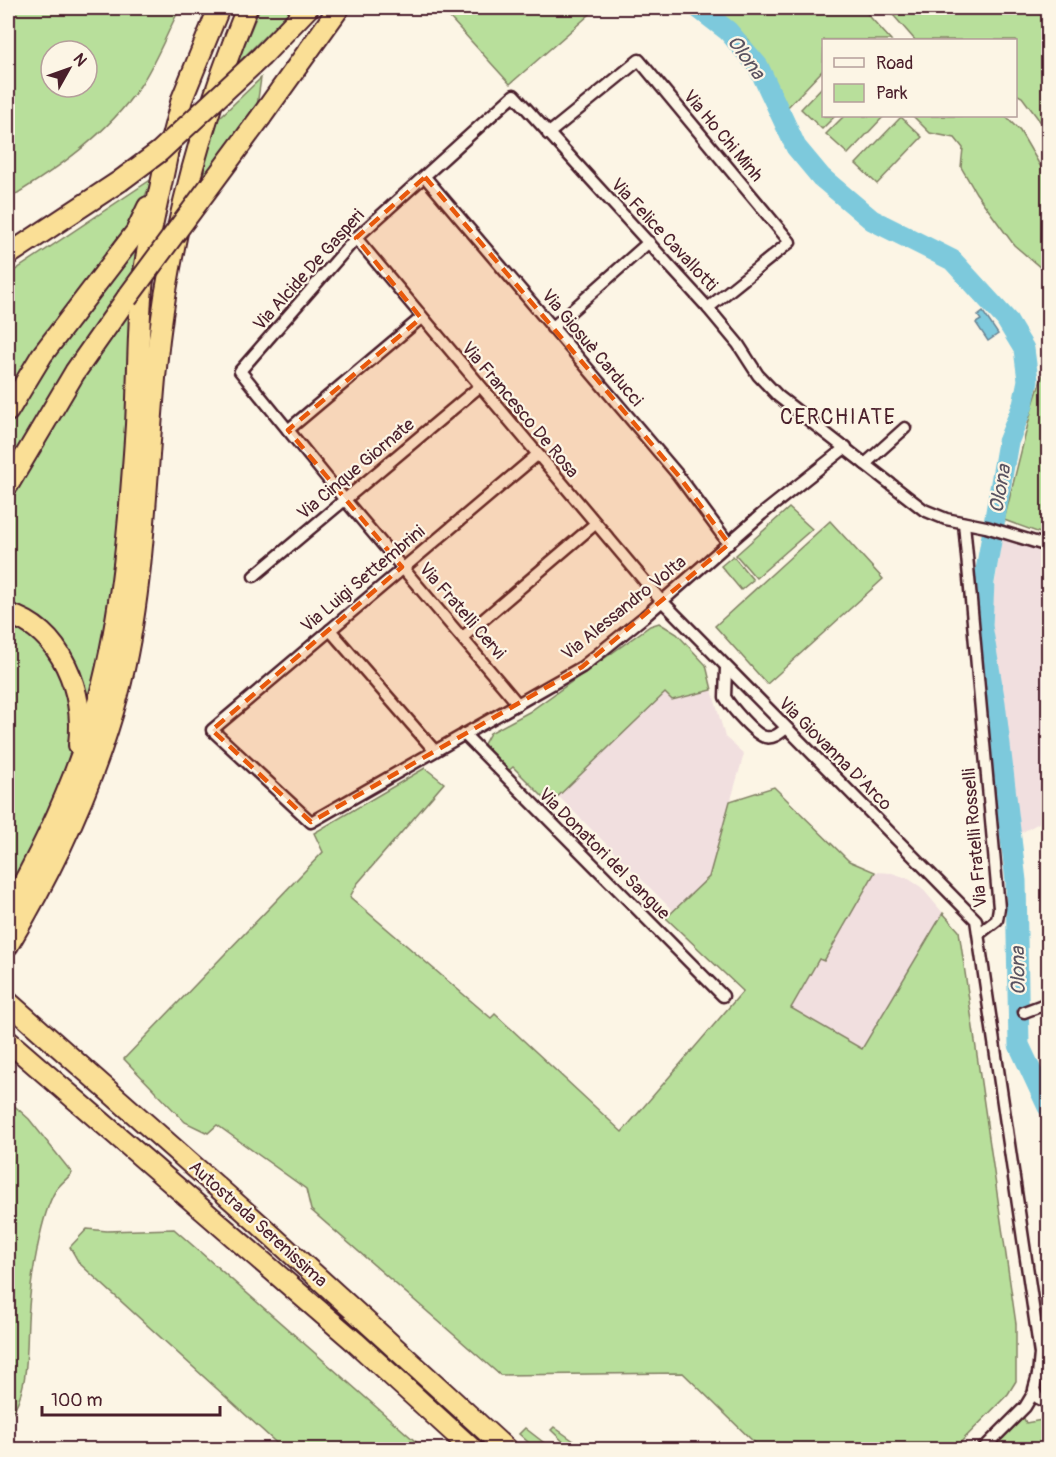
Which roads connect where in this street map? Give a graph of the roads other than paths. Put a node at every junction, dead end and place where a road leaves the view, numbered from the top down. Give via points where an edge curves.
1 (219, 8) edge
2 (247, 8) edge
3 (308, 8) edge
4 (339, 8) edge
5 (514, 95) joint
6 (548, 134) junction
7 (167, 155) junction
8 (425, 177) junction
9 (356, 238) junction
10 (649, 242) junction
11 (8, 255) edge
12 (708, 308) junction
13 (421, 318) junction
14 (552, 328) junction
15 (479, 387) junction
16 (8, 411) edge
17 (905, 428) dead end
18 (288, 430) junction
19 (846, 447) junction
20 (537, 455) junction
21 (865, 464) junction
22 (8, 485) edge
23 (345, 500) junction
24 (964, 523) junction
25 (595, 524) junction
26 (729, 544) junction
27 (1048, 546) edge
28 (402, 567) junction
29 (254, 576) dead end
30 (662, 601) junction
31 (8, 614) edge
32 (330, 630) junction
33 (463, 637) junction
34 (726, 668) junction
35 (518, 704) junction
36 (786, 728) junction
37 (464, 734) junction
38 (434, 750) junction
39 (78, 760) junction
40 (311, 822) joint
41 (8, 911) edge
42 (980, 933) junction
43 (8, 945) edge
44 (8, 988) edge
45 (723, 996) dead end
46 (8, 1002) edge
47 (1048, 1003) edge
48 (1024, 1012) dead end
49 (8, 1041) edge
50 (56, 1043) junction
51 (8, 1052) edge
52 (75, 1102) junction
53 (1040, 1354) junction
54 (1048, 1364) edge
55 (1048, 1369) edge
56 (1038, 1375) junction
57 (1034, 1392) junction
58 (1045, 1402) edge
59 (1025, 1407) junction
60 (473, 1449) edge
61 (507, 1449) edge
62 (982, 1449) edge

1 - 7 highway via 182,99
2 - 43 highway via 195,157 171,259 157,363 139,578 118,693 67,837
3 - 11 highway, bridge via 159,152
4 - 22 highway, bridge via 75,372
5 - 6 street, Via Felice Cavallotti
5 - 8 street, Via Alcide De Gasperi
6 - 10 street, Via Felice Cavallotti
6 - 12 street, Via Ho Chi Minh via 639,60 790,242
7 - 16 highway via 136,232 54,338
7 - 39 highway via 141,296 136,424 118,605 99,699
8 - 9 street, Via Alcide De Gasperi
8 - 14 street, Via Giosuè Carducci
9 - 13 street, Via Francesco De Rosa
9 - 18 street, Via Alcide De Gasperi via 240,371
10 - 12 street, Via Felice Cavallotti
10 - 14 street
12 - 19 street, Via Felice Cavallotti via 758,375 786,402
13 - 15 street, Via Francesco De Rosa
13 - 18 street
14 - 26 street, Via Giosuè Carducci via 678,475
15 - 20 street, Via Francesco De Rosa
15 - 23 street, Via Cinque Giornate
17 - 21 street
18 - 23 street, Via Fratelli Cervi
19 - 21 street, Via Felice Cavallotti
19 - 26 street, Via Alessandro Volta
20 - 25 street, Via Francesco De Rosa
20 - 28 street, Via Luigi Settembrini
21 - 24 street, Via Felice Cavallotti via 924,510
23 - 28 street, Via Fratelli Cervi
23 - 29 street, Via Cinque Giornate
24 - 27 street, Via Felice Cavallotti
24 - 42 street, Via Fratelli Rosselli via 999,908 997,920
25 - 30 street, Via Francesco De Rosa
25 - 33 street
26 - 30 street, Via Alessandro Volta
28 - 32 street, Via Luigi Settembrini
28 - 33 street, Via Fratelli Cervi
30 - 34 street, Via Giovanna D'Arco
30 - 35 street, Via Alessandro Volta via 582,667
31 - 39 highway via 35,627 53,644 66,665 77,703
32 - 38 street
32 - 40 street, Via Luigi Settembrini via 212,730
33 - 35 street, Via Fratelli Cervi
34 - 36 street, Via Giovanna D'Arco
34 - 36 street via 725,697 743,719 767,738
35 - 37 street, Via Alessandro Volta
36 - 42 street, Via Giovanna D'Arco via 971,913
37 - 38 street, Via Alessandro Volta
37 - 45 street, Via Donatori del Sangue
38 - 40 street, Via Alessandro Volta
39 - 41 highway via 41,849
42 - 53 street, Via Fratelli Rosselli
44 - 50 highway
46 - 50 highway, Autostrada Serenissima
47 - 48 street
49 - 52 highway, Autostrada Serenissima
50 - 61 highway, Autostrada Serenissima
51 - 52 highway
52 - 60 highway, Autostrada Serenissima via 355,1342
53 - 54 street
53 - 56 street, Via Fratelli Rosselli
55 - 56 street
56 - 57 street, Via Fratelli Rosselli
57 - 58 street
57 - 59 street, Via Fratelli Rosselli
58 - 59 street
59 - 62 street

